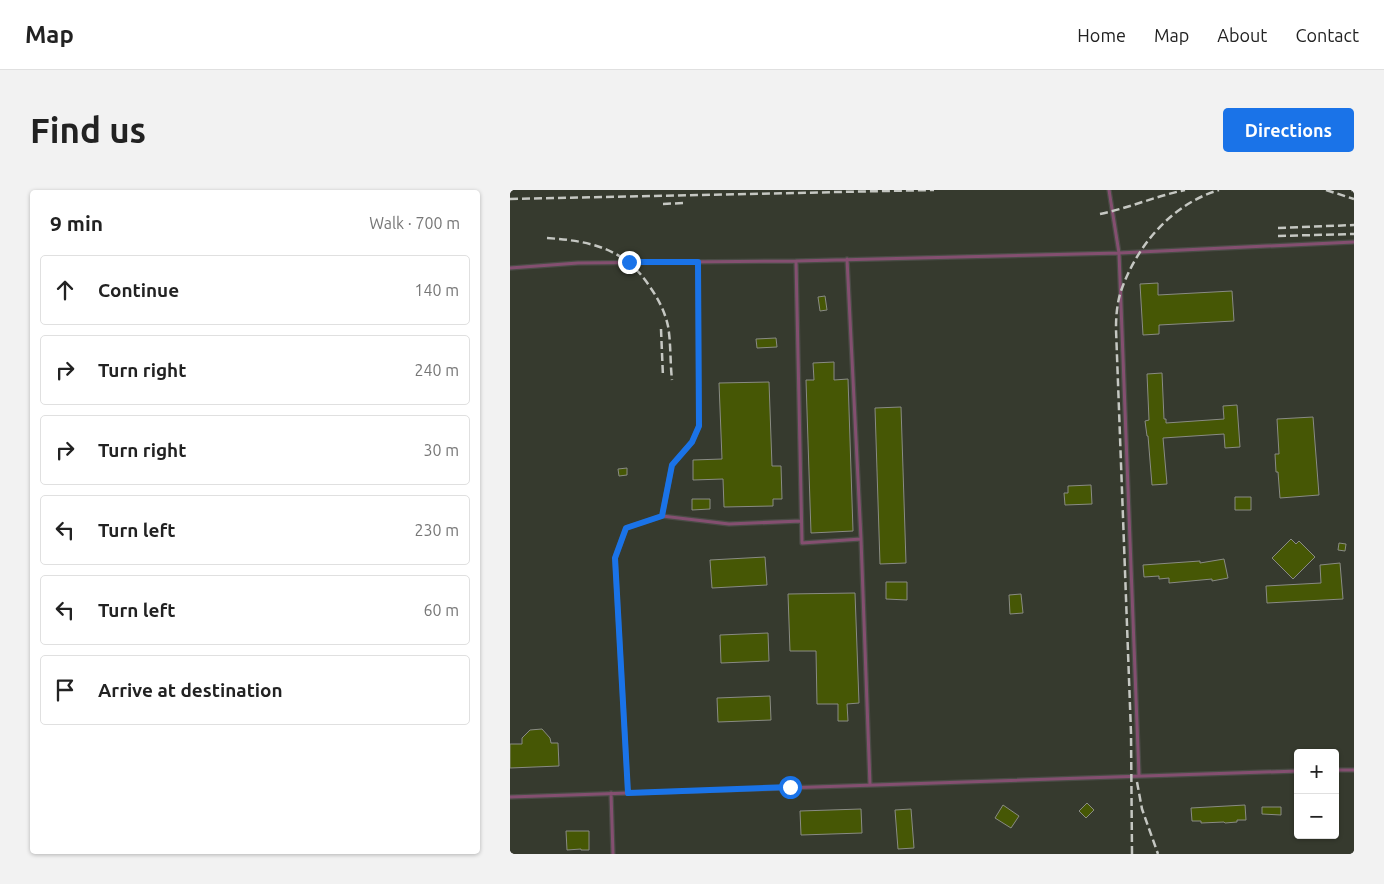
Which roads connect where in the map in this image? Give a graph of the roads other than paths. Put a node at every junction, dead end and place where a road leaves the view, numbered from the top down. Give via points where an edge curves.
1 (1110, 190) edge
2 (1354, 242) edge
3 (1119, 252) junction
4 (848, 260) junction
5 (796, 261) junction
6 (698, 262) junction
7 (510, 268) edge
8 (662, 516) junction
9 (801, 521) junction
10 (861, 539) junction
11 (1339, 770) edge
12 (1354, 770) edge
13 (1294, 771) edge
14 (1139, 776) junction
15 (870, 785) junction
16 (611, 793) junction
17 (628, 793) junction
18 (510, 797) edge
19 (613, 854) edge

1 - 3 lane
2 - 3 lane
3 - 4 lane
3 - 14 lane
4 - 5 lane
4 - 10 lane
5 - 6 lane
5 - 9 lane
6 - 7 lane via 578,263
6 - 8 lane via 699,426 692,442 672,465
8 - 9 lane via 729,524
8 - 17 lane via 626,528 615,558
9 - 10 lane via 802,543
10 - 15 lane
11 - 12 lane
13 - 14 lane
14 - 15 lane
15 - 17 lane
16 - 17 lane
16 - 18 lane
16 - 19 lane

